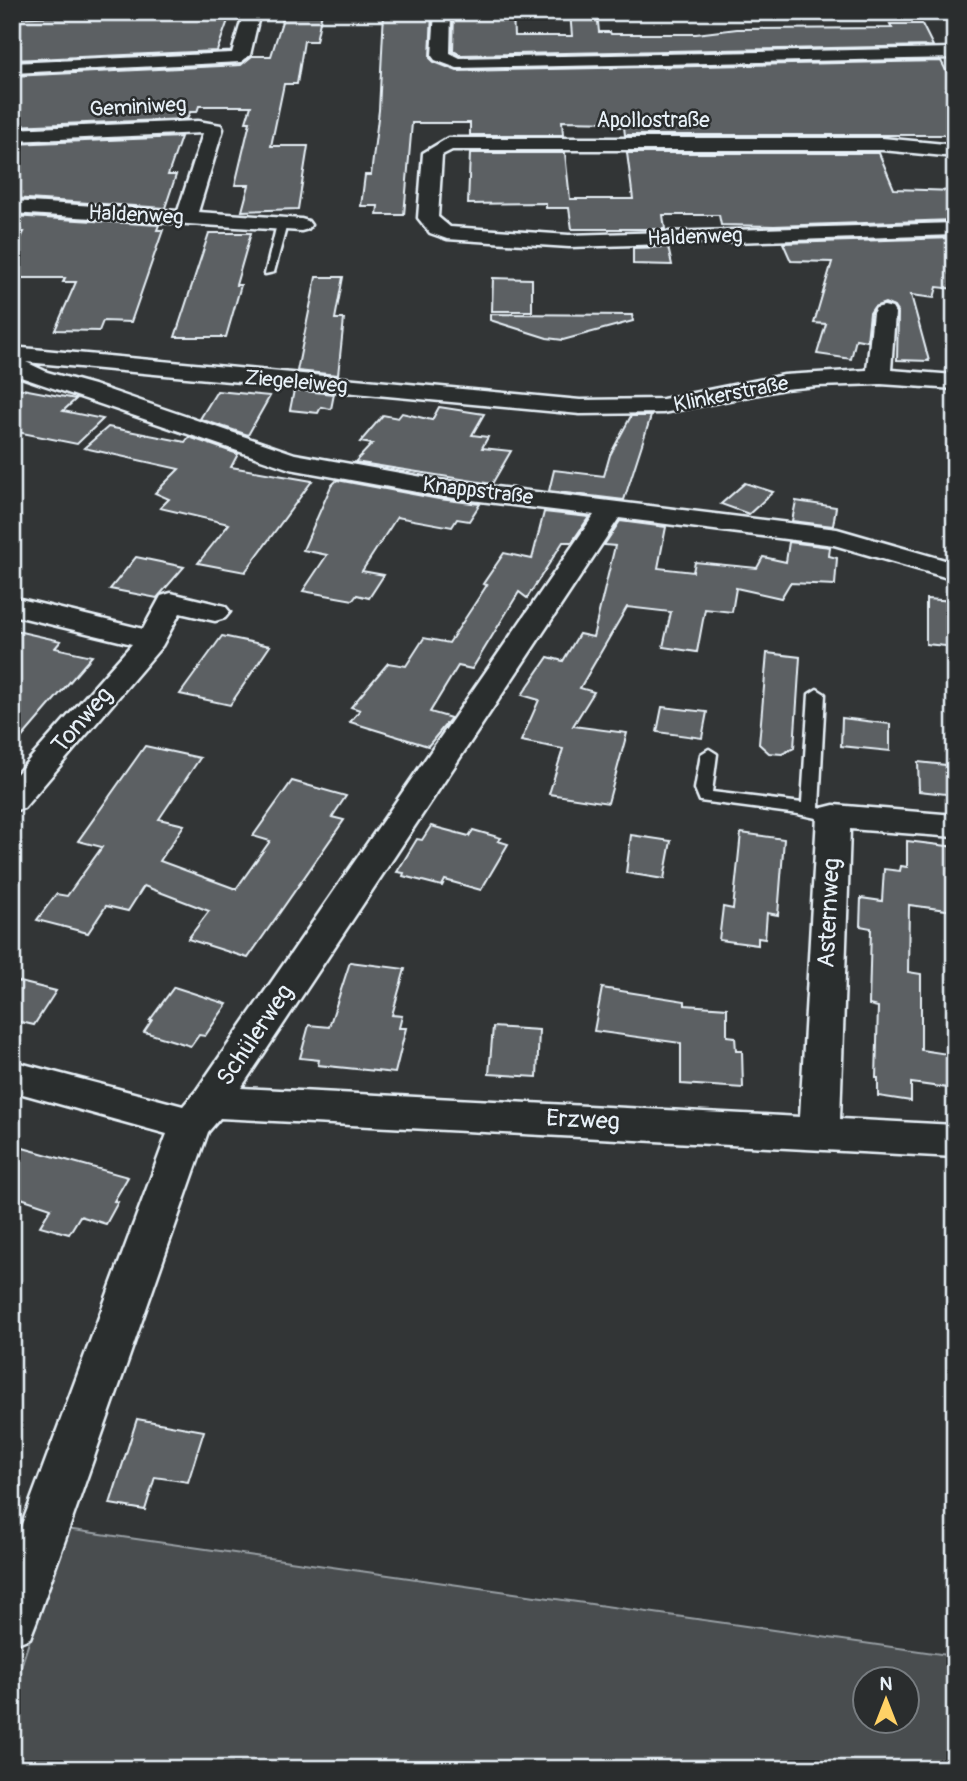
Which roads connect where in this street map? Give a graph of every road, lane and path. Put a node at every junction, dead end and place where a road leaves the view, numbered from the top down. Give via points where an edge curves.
1 (252, 12) edge
2 (443, 12) edge
3 (955, 53) edge
4 (12, 68) edge
5 (12, 135) edge
6 (955, 151) edge
7 (12, 207) edge
8 (184, 217) junction
9 (292, 225) joint
10 (437, 229) joint
11 (955, 229) edge
12 (269, 272) dead end
13 (884, 313) dead end
14 (12, 354) edge
15 (12, 365) edge
16 (881, 377) junction
17 (955, 382) edge
18 (580, 407) joint
19 (612, 508) junction
20 (955, 572) edge
21 (12, 606) edge
22 (215, 612) dead end
23 (152, 639) junction
24 (817, 694) dead end
25 (709, 754) dead end
26 (12, 800) edge
27 (822, 813) junction
28 (955, 826) edge
29 (12, 1076) edge
30 (201, 1113) junction
31 (819, 1132) junction
32 (955, 1141) edge
33 (12, 1619) edge

1 - 4 street via 241,55 235,58
2 - 3 street via 441,56 457,63
5 - 8 street, Geminiweg via 214,129
6 - 10 street, Apollostraße via 882,144 448,144 433,153 428,218
7 - 8 street, Haldenweg
8 - 9 street, Haldenweg
9 - 12 lane
10 - 11 street, Haldenweg via 569,240
13 - 16 street
14 - 18 street, Ziegeleiweg
15 - 19 street, Knappstraße via 290,461 439,488
16 - 17 street, Klinkerstraße
16 - 18 street, Klinkerstraße via 784,382 663,406
19 - 20 street, Knappstraße via 837,537
19 - 30 street, Schülerweg
21 - 23 street
22 - 23 street, Tonweg via 171,602
23 - 26 street, Tonweg
24 - 27 lane
25 - 27 lane via 703,789 706,797
27 - 28 street
27 - 31 street, Asternweg
29 - 30 street, Erzweg
30 - 31 street, Erzweg
30 - 33 street, Schülerweg
31 - 32 street, Erzweg

